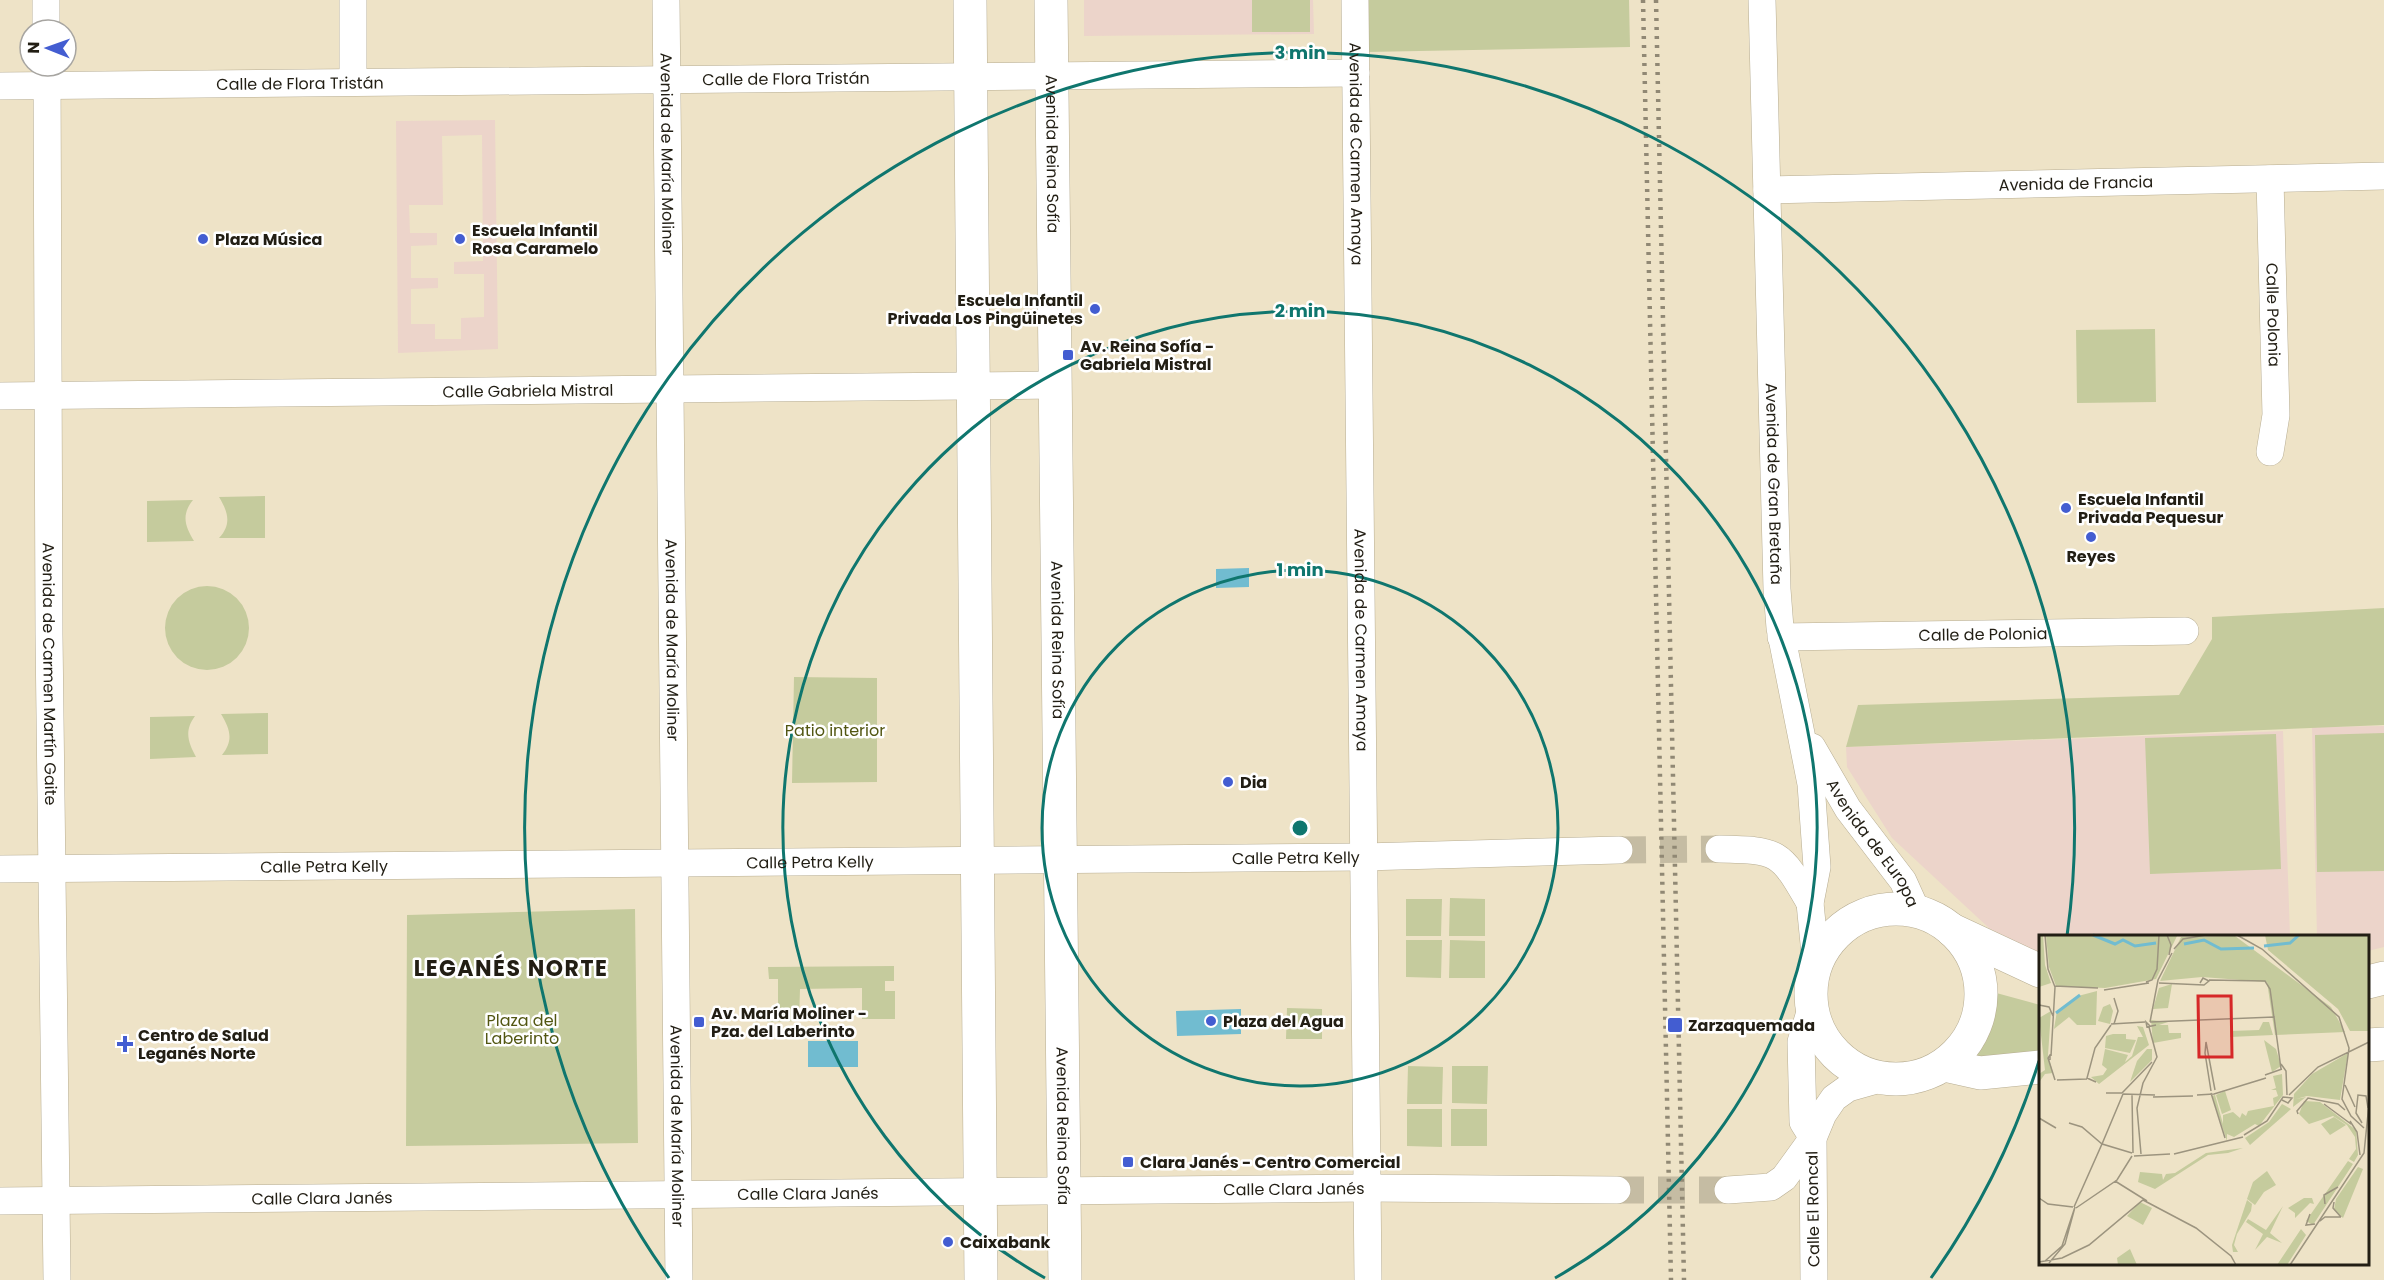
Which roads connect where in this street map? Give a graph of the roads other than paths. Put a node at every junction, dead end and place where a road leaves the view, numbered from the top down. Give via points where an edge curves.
1 (46, 0) edge
2 (353, 0) edge
3 (666, 0) edge
4 (970, 0) edge
5 (1051, 0) edge
6 (1355, 0) edge
7 (1762, 0) edge
8 (46, 18) edge
9 (1356, 73) junction
10 (1051, 75) junction
11 (78, 77) edge
12 (971, 77) junction
13 (38, 78) edge
14 (47, 78) edge
15 (667, 80) junction
16 (353, 82) junction
17 (0, 86) edge
18 (2384, 176) edge
19 (2270, 178) junction
20 (1767, 190) junction
21 (1055, 385) junction
22 (972, 387) junction
23 (670, 389) junction
24 (50, 395) junction
25 (0, 396) edge
26 (2270, 452) dead end
27 (2177, 631) dead end
28 (1781, 637) junction
29 (1801, 727) junction
30 (1719, 849) tunnel mouth
31 (1619, 850) tunnel mouth
32 (1364, 857) junction
33 (1060, 859) junction
34 (977, 860) junction
35 (675, 864) junction
36 (0, 869) edge
37 (53, 869) junction
38 (1810, 903) junction
39 (1917, 912) junction
40 (1952, 930) junction
41 (1816, 964) junction
42 (2039, 971) edge
43 (2384, 978) edge
44 (2369, 982) edge
45 (1811, 1009) junction
46 (2384, 1044) edge
47 (2369, 1046) edge
48 (1944, 1065) junction
49 (2039, 1067) edge
50 (1880, 1079) junction
51 (1812, 1138) junction
52 (1367, 1188) junction
53 (1063, 1190) junction
54 (1617, 1190) tunnel mouth
55 (1728, 1190) tunnel mouth
56 (980, 1191) junction
57 (678, 1194) junction
58 (0, 1201) edge
59 (56, 1201) junction
60 (57, 1280) edge
61 (679, 1280) edge
62 (981, 1280) edge
63 (1065, 1280) edge
64 (1368, 1280) edge
65 (1814, 1280) edge

1 - 8 street
2 - 16 street
3 - 15 street, Avenida de María Moliner
4 - 12 main road
5 - 10 main road, Avenida Reina Sofía
6 - 9 street, Avenida de Carmen Amaya
7 - 20 street, Avenida de Gran Bretaña
9 - 10 street, Calle de Flora Tristán
9 - 32 street, Avenida de Carmen Amaya
10 - 12 street, Calle de Flora Tristán
10 - 21 main road, Avenida Reina Sofía
11 - 16 street, Calle de Flora Tristán
12 - 15 street, Calle de Flora Tristán
12 - 22 main road
13 - 17 street, Calle de Flora Tristán
14 - 24 street, Avenida de Carmen Martín Gaite
15 - 16 street, Calle de Flora Tristán
15 - 23 street, Avenida de María Moliner
18 - 19 street, Avenida de Francia
19 - 20 street, Avenida de Francia
19 - 26 street, Calle Polonia via 2276,415
20 - 28 street, Avenida de Gran Bretaña
21 - 22 street, Calle Gabriela Mistral
21 - 33 main road, Avenida Reina Sofía
22 - 23 street, Calle Gabriela Mistral
22 - 34 main road
23 - 24 street, Calle Gabriela Mistral
23 - 35 street, Avenida de María Moliner
24 - 25 street, Calle Gabriela Mistral
24 - 37 street, Avenida de Carmen Martín Gaite via 48,618
27 - 28 street, Calle de Polonia
28 - 29 street, Avenida de Gran Bretaña
29 - 38 street, Avenida de Gran Bretaña via 1811,784 1816,855
29 - 39 street, Avenida de Europa via 1848,809 1904,881
30 - 38 street via 1762,850 1787,863
31 - 32 street, Calle Petra Kelly
32 - 33 street, Calle Petra Kelly
32 - 52 street, Avenida de Carmen Amaya
33 - 34 street, Calle Petra Kelly
33 - 53 main road, Avenida Reina Sofía
34 - 35 street, Calle Petra Kelly
34 - 56 main road
35 - 37 street, Calle Petra Kelly
35 - 57 street, Avenida de María Moliner
36 - 37 street, Calle Petra Kelly
37 - 59 street, Avenida de Carmen Martín Gaite
38 - 41 street, Avenida de Gran Bretaña
39 - 40 main road
39 - 41 main road, Avenida de Europa via 1895,909 1862,916 1834,935
40 - 42 main road
40 - 48 main road via 1974,960 1981,996 1970,1036
41 - 45 main road
43 - 44 main road
45 - 50 main road via 1818,1030 1833,1053 1854,1070
45 - 51 street, Calle El Roncal via 1801,1042 1803,1122
46 - 47 main road
48 - 49 main road via 1980,1073
48 - 50 main road via 1913,1078
50 - 51 street, Calle El Roncal via 1848,1088 1834,1098
51 - 55 street via 1784,1178 1772,1187
51 - 65 street, Calle El Roncal
52 - 53 street, Calle Clara Janés
52 - 54 street, Calle Clara Janés
52 - 64 street, Avenida de Carmen Amaya
53 - 56 street, Calle Clara Janés
53 - 63 main road, Avenida Reina Sofía
56 - 57 street, Calle Clara Janés
56 - 62 main road
57 - 59 street, Calle Clara Janés
57 - 61 street, Avenida de María Moliner
58 - 59 street, Calle Clara Janés
59 - 60 street, Avenida de Carmen Martín Gaite

